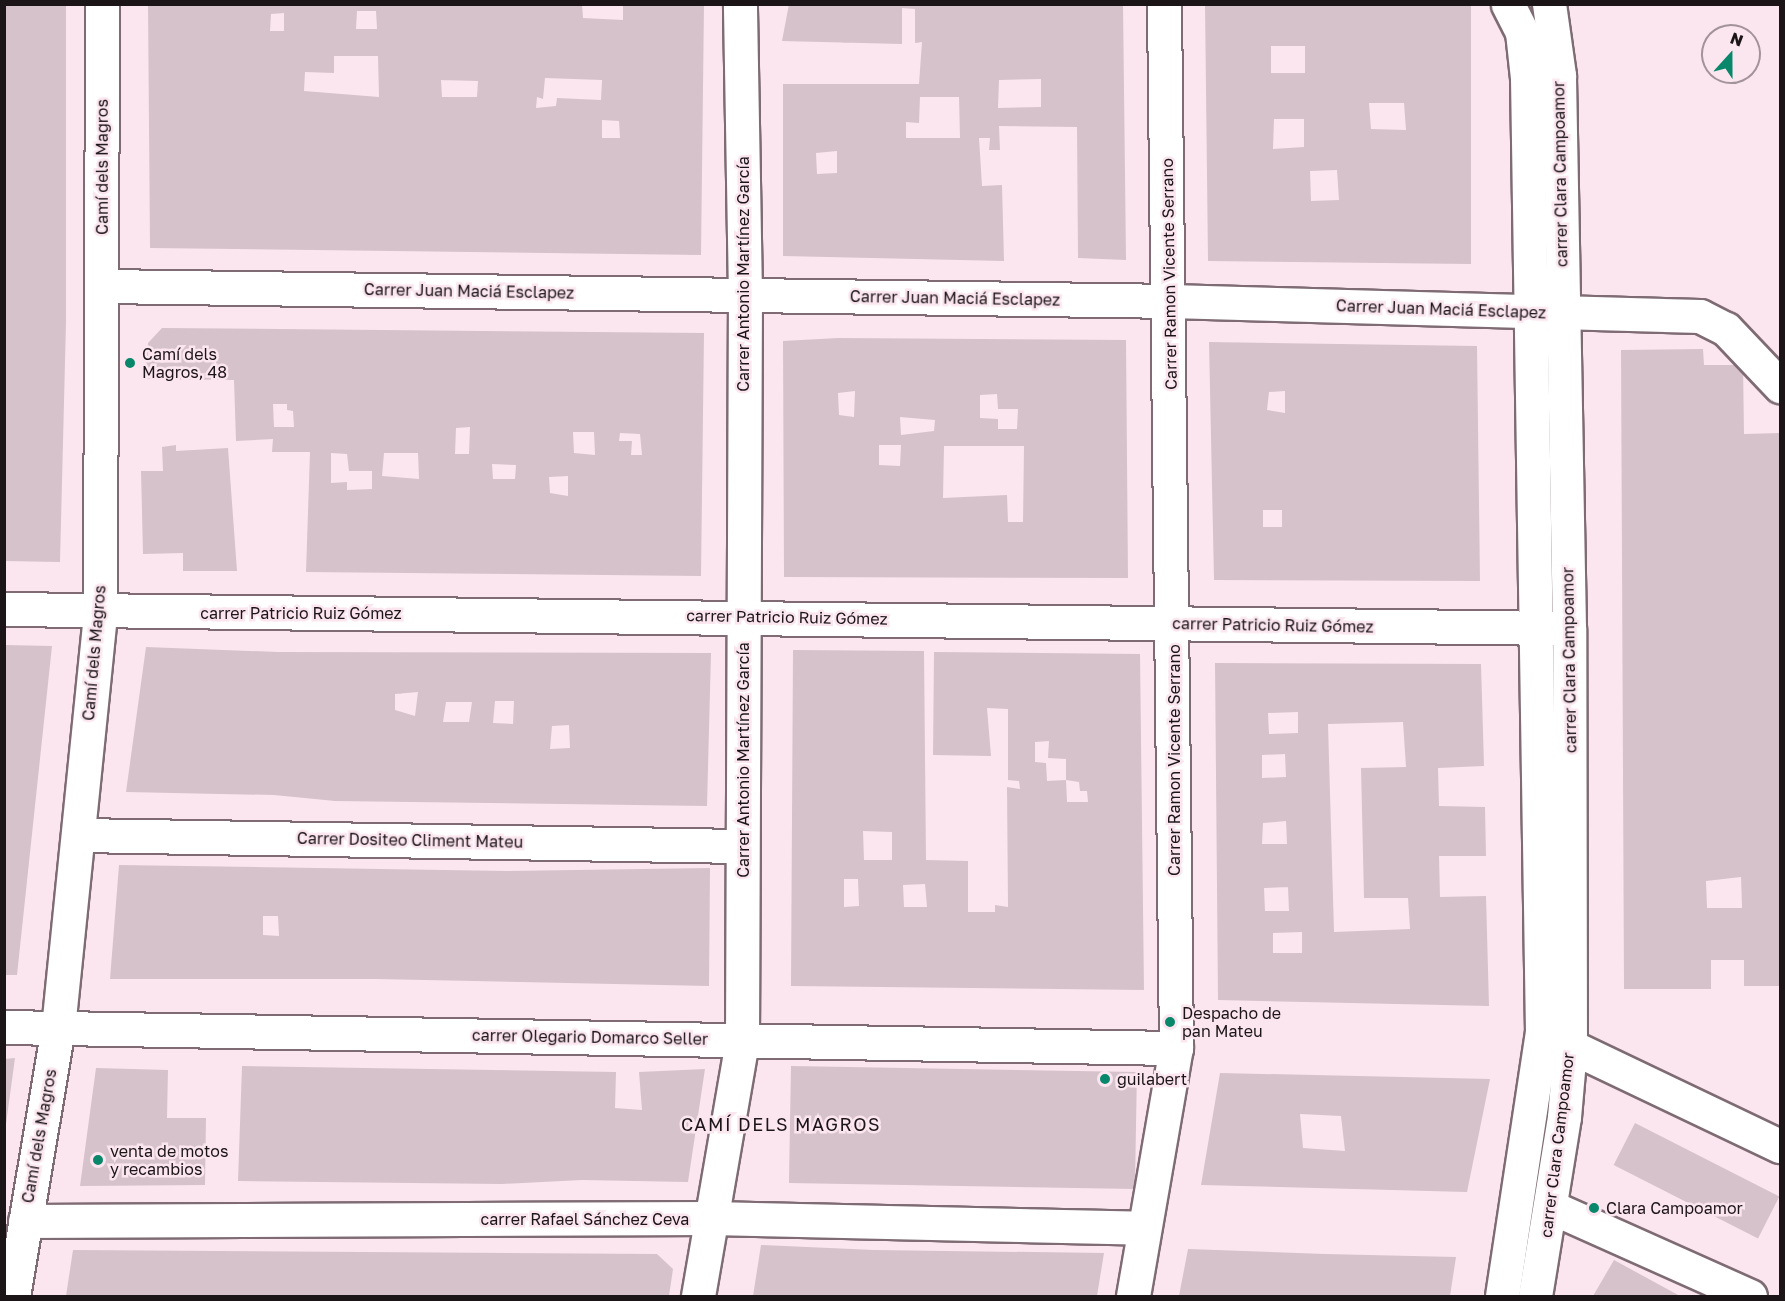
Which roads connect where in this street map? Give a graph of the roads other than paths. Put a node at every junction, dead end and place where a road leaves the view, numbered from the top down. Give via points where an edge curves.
1 (102, 4) edge
2 (740, 4) edge
3 (1164, 4) edge
4 (1552, 13) edge
5 (1515, 18) edge
6 (102, 286) junction
7 (745, 295) junction
8 (1170, 301) junction
9 (1530, 312) junction
10 (1563, 312) junction
11 (1780, 386) edge
12 (4, 609) edge
13 (100, 612) junction
14 (743, 615) junction
15 (1173, 624) junction
16 (1535, 628) junction
17 (1569, 628) junction
18 (78, 835) junction
19 (742, 846) junction
20 (4, 1027) edge
21 (58, 1028) junction
22 (1542, 1032) junction
23 (742, 1040) junction
24 (1176, 1048) junction
25 (1570, 1048) junction
26 (1780, 1146) edge
27 (1551, 1207) junction
28 (711, 1218) junction
29 (25, 1221) junction
30 (1144, 1228) junction
31 (13, 1296) edge
32 (698, 1296) edge
33 (1133, 1296) edge
34 (1502, 1296) edge
35 (1535, 1296) edge
36 (1750, 1296) edge

1 - 6 street, Camí dels Magros
2 - 7 street, Carrer Antonio Martínez García
3 - 8 street, Carrer Ramon Vicente Serrano
4 - 10 street, carrer Clara Campoamor via 1559,75
5 - 9 street, carrer Clara Campoamor via 1527,78
6 - 7 street, Carrer Juan Maciá Esclapez
6 - 13 street, Camí dels Magros
7 - 8 street, Carrer Juan Maciá Esclapez
7 - 14 street, Carrer Antonio Martínez García
8 - 9 street, Carrer Juan Maciá Esclapez
8 - 15 street, Carrer Ramon Vicente Serrano
9 - 10 street, Carrer Juan Maciá Esclapez
9 - 16 street, carrer Clara Campoamor
10 - 11 street, Carrer Juan Maciá Esclapez via 1700,316 1726,329
10 - 17 street, carrer Clara Campoamor
12 - 13 street, carrer Patricio Ruiz Gómez
13 - 14 street, carrer Patricio Ruiz Gómez
13 - 18 street, Camí dels Magros
14 - 15 street, carrer Patricio Ruiz Gómez
14 - 19 street, Carrer Antonio Martínez García
15 - 16 street, carrer Patricio Ruiz Gómez
15 - 24 street, Carrer Ramon Vicente Serrano
16 - 17 street, carrer Patricio Ruiz Gómez
16 - 22 street, carrer Clara Campoamor
17 - 25 street, carrer Clara Campoamor
18 - 19 street, Carrer Dositeo Climent Mateu
18 - 21 street, Camí dels Magros
19 - 23 street, Carrer Antonio Martínez García
20 - 21 street, carrer Olegario Domarco Seller
21 - 23 street, carrer Olegario Domarco Seller
21 - 29 street, Camí dels Magros
22 - 25 street
22 - 34 street, carrer Clara Campoamor
23 - 24 street, carrer Olegario Domarco Seller
23 - 28 street, Carrer Antonio Martínez García
24 - 30 street, Carrer Ramon Vicente Serrano
25 - 26 street
25 - 27 street, carrer Clara Campoamor
27 - 35 street, carrer Clara Campoamor
27 - 36 street
28 - 29 street, carrer Rafael Sánchez Ceva
28 - 30 street, carrer Rafael Sánchez Ceva
28 - 32 street, Carrer Antonio Martínez García
29 - 31 street, Camí dels Magros
30 - 33 street, Carrer Ramon Vicente Serrano

